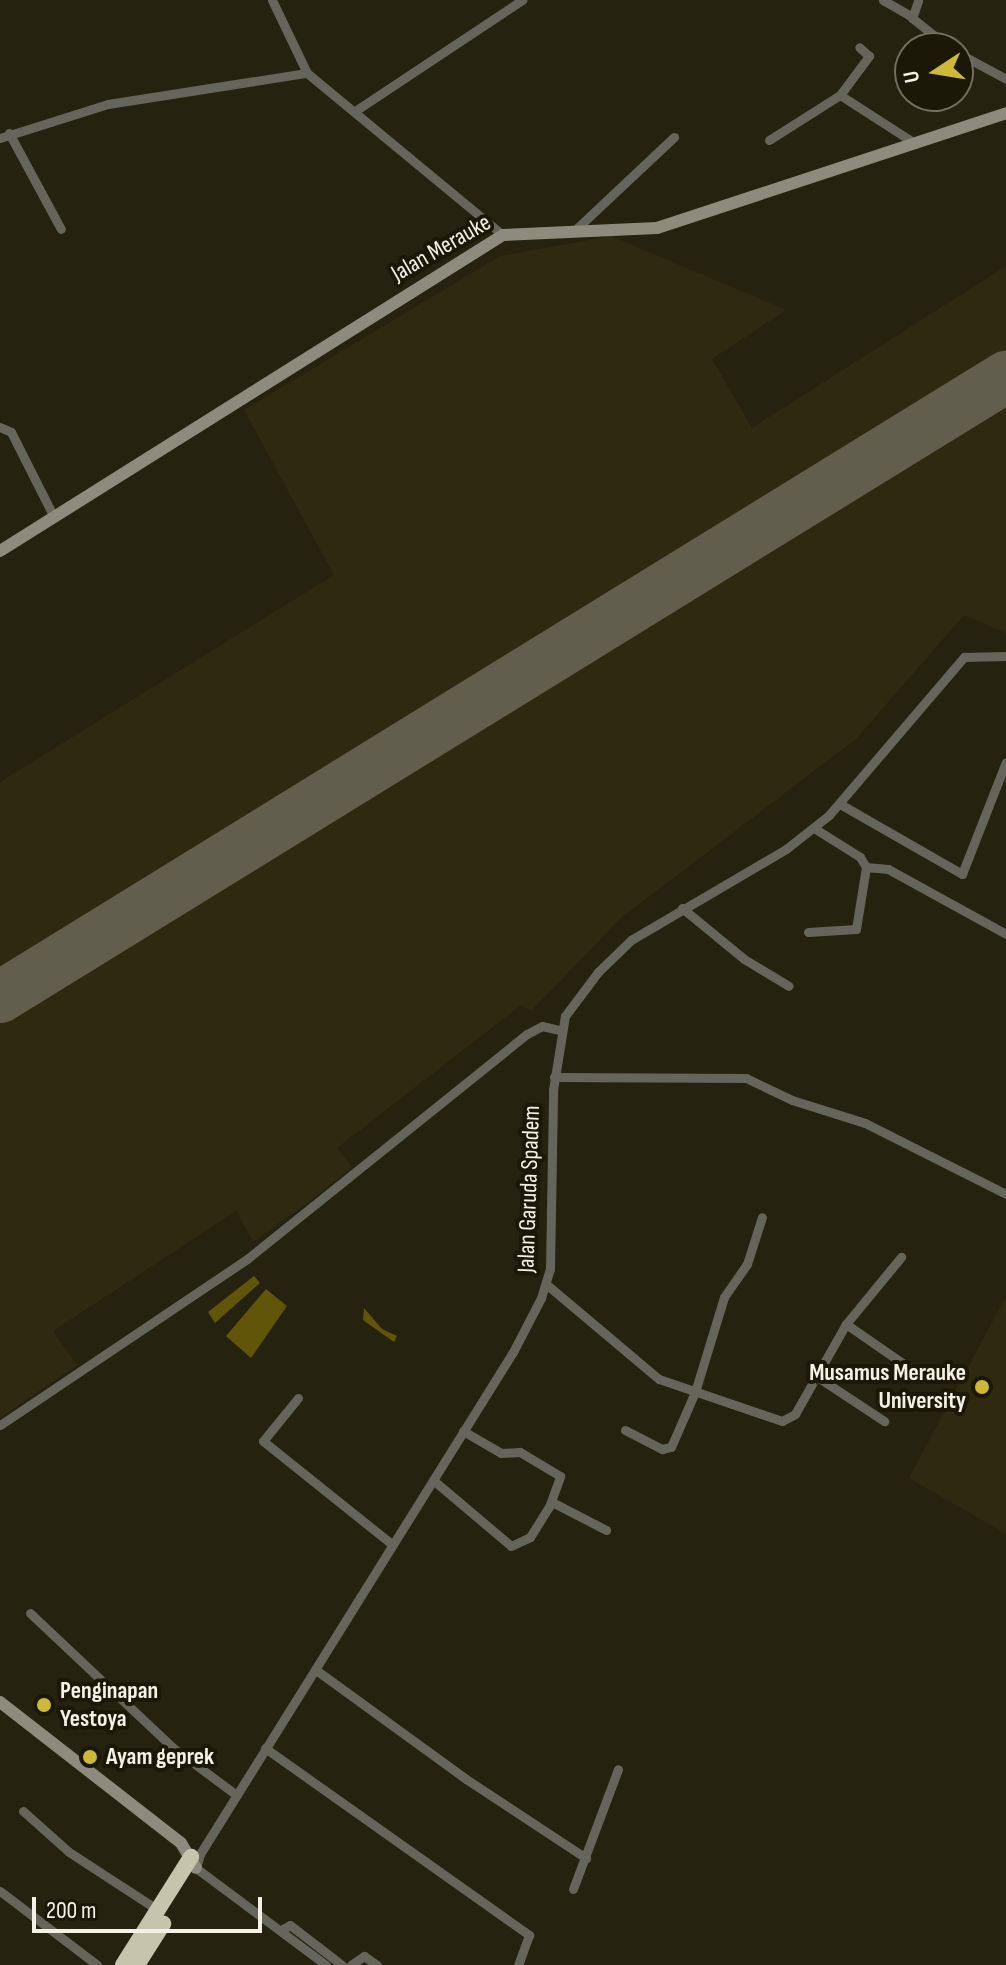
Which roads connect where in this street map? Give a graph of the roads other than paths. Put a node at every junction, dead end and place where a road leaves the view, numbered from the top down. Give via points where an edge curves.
1 (272, 0) edge
2 (522, 0) edge
3 (883, 0) edge
4 (918, 1) edge
5 (911, 16) junction
6 (930, 32) edge
7 (859, 47) dead end
8 (974, 62) edge
9 (307, 73) junction
10 (1006, 79) edge
11 (840, 95) junction
12 (355, 111) junction
13 (1006, 113) edge
14 (4, 136) edge
15 (674, 137) dead end
16 (769, 140) dead end
17 (916, 144) junction
18 (61, 229) dead end
19 (575, 230) junction
20 (503, 235) junction
21 (0, 427) edge
22 (54, 517) junction
23 (0, 551) edge
24 (1006, 656) edge
25 (1006, 762) edge
26 (840, 804) junction
27 (814, 828) junction
28 (866, 867) junction
29 (682, 908) junction
30 (808, 932) dead end
31 (1006, 934) edge
32 (789, 986) dead end
33 (560, 1030) junction
34 (554, 1077) junction
35 (1006, 1194) edge
36 (762, 1217) dead end
37 (901, 1257) dead end
38 (546, 1284) junction
39 (846, 1324) junction
40 (911, 1369) dead end
41 (816, 1376) junction
42 (695, 1392) junction
43 (298, 1398) dead end
44 (884, 1421) dead end
45 (0, 1425) edge
46 (625, 1430) dead end
47 (463, 1431) junction
48 (433, 1480) junction
49 (552, 1502) junction
50 (606, 1530) dead end
51 (393, 1545) junction
52 (30, 1613) dead end
53 (316, 1670) junction
54 (0, 1702) edge
55 (265, 1748) junction
56 (618, 1769) dead end
57 (235, 1794) junction
58 (23, 1811) dead end
59 (586, 1858) junction
60 (196, 1860) junction
61 (573, 1889) dead end
62 (0, 1891) edge
63 (158, 1910) junction
64 (281, 1930) junction
65 (97, 1965) edge
66 (123, 1965) edge
67 (137, 1965) edge
68 (326, 1965) edge
69 (342, 1965) edge
70 (351, 1965) edge
71 (377, 1965) edge
72 (518, 1965) edge

1 - 9 street
2 - 12 street
3 - 5 street
4 - 5 street
5 - 6 street
7 - 11 street via 869,56
8 - 10 street
9 - 12 street
9 - 14 street via 108,104
11 - 16 street
11 - 17 street
12 - 20 street
13 - 17 street, Jalan Merauke
14 - 18 street
15 - 19 street
17 - 19 street, Jalan Merauke via 657,228
19 - 20 street, Jalan Merauke
20 - 22 street, Jalan Merauke
21 - 22 street via 11,432
22 - 23 street, Jalan Merauke
24 - 26 street, Jalan Garuda Spadem via 964,657
25 - 26 street via 962,874
26 - 27 street, Jalan Garuda Spadem
27 - 28 street via 860,857
27 - 29 street, Jalan Garuda Spadem
28 - 30 street via 856,929
28 - 31 street via 888,869
29 - 32 street via 744,959
29 - 33 street, Jalan Garuda Spadem via 610,958 575,1000
33 - 34 street, Jalan Garuda Spadem
33 - 45 street via 542,1026 527,1034 247,1259
34 - 35 street via 746,1078 792,1100 876,1127
34 - 38 street, Jalan Garuda Spadem
36 - 42 street via 747,1264 724,1297
37 - 39 street
38 - 42 street via 649,1372
38 - 47 street, Jalan Garuda Spadem via 513,1352
39 - 40 street
39 - 41 street
41 - 42 street via 795,1414 786,1420
41 - 44 street
42 - 46 street via 669,1449
43 - 51 street via 263,1441
47 - 48 street, Jalan Garuda Spadem
47 - 49 street via 501,1453 520,1452 560,1476
48 - 49 street via 511,1546 530,1537
48 - 51 street, Jalan Garuda Spadem
49 - 50 street
51 - 53 street, Jalan Garuda Spadem
52 - 57 street via 172,1747
53 - 55 street, Jalan Garuda Spadem
53 - 59 street
54 - 60 street
55 - 57 street, Jalan Garuda Spadem
55 - 72 street via 525,1932 530,1943
56 - 59 street
57 - 60 street, Jalan Garuda Spadem
58 - 63 street via 69,1852
59 - 61 street
60 - 63 highway
60 - 64 street
60 - 67 highway
62 - 65 street
63 - 66 highway
64 - 68 street
64 - 69 street via 290,1925
70 - 71 street via 364,1956

